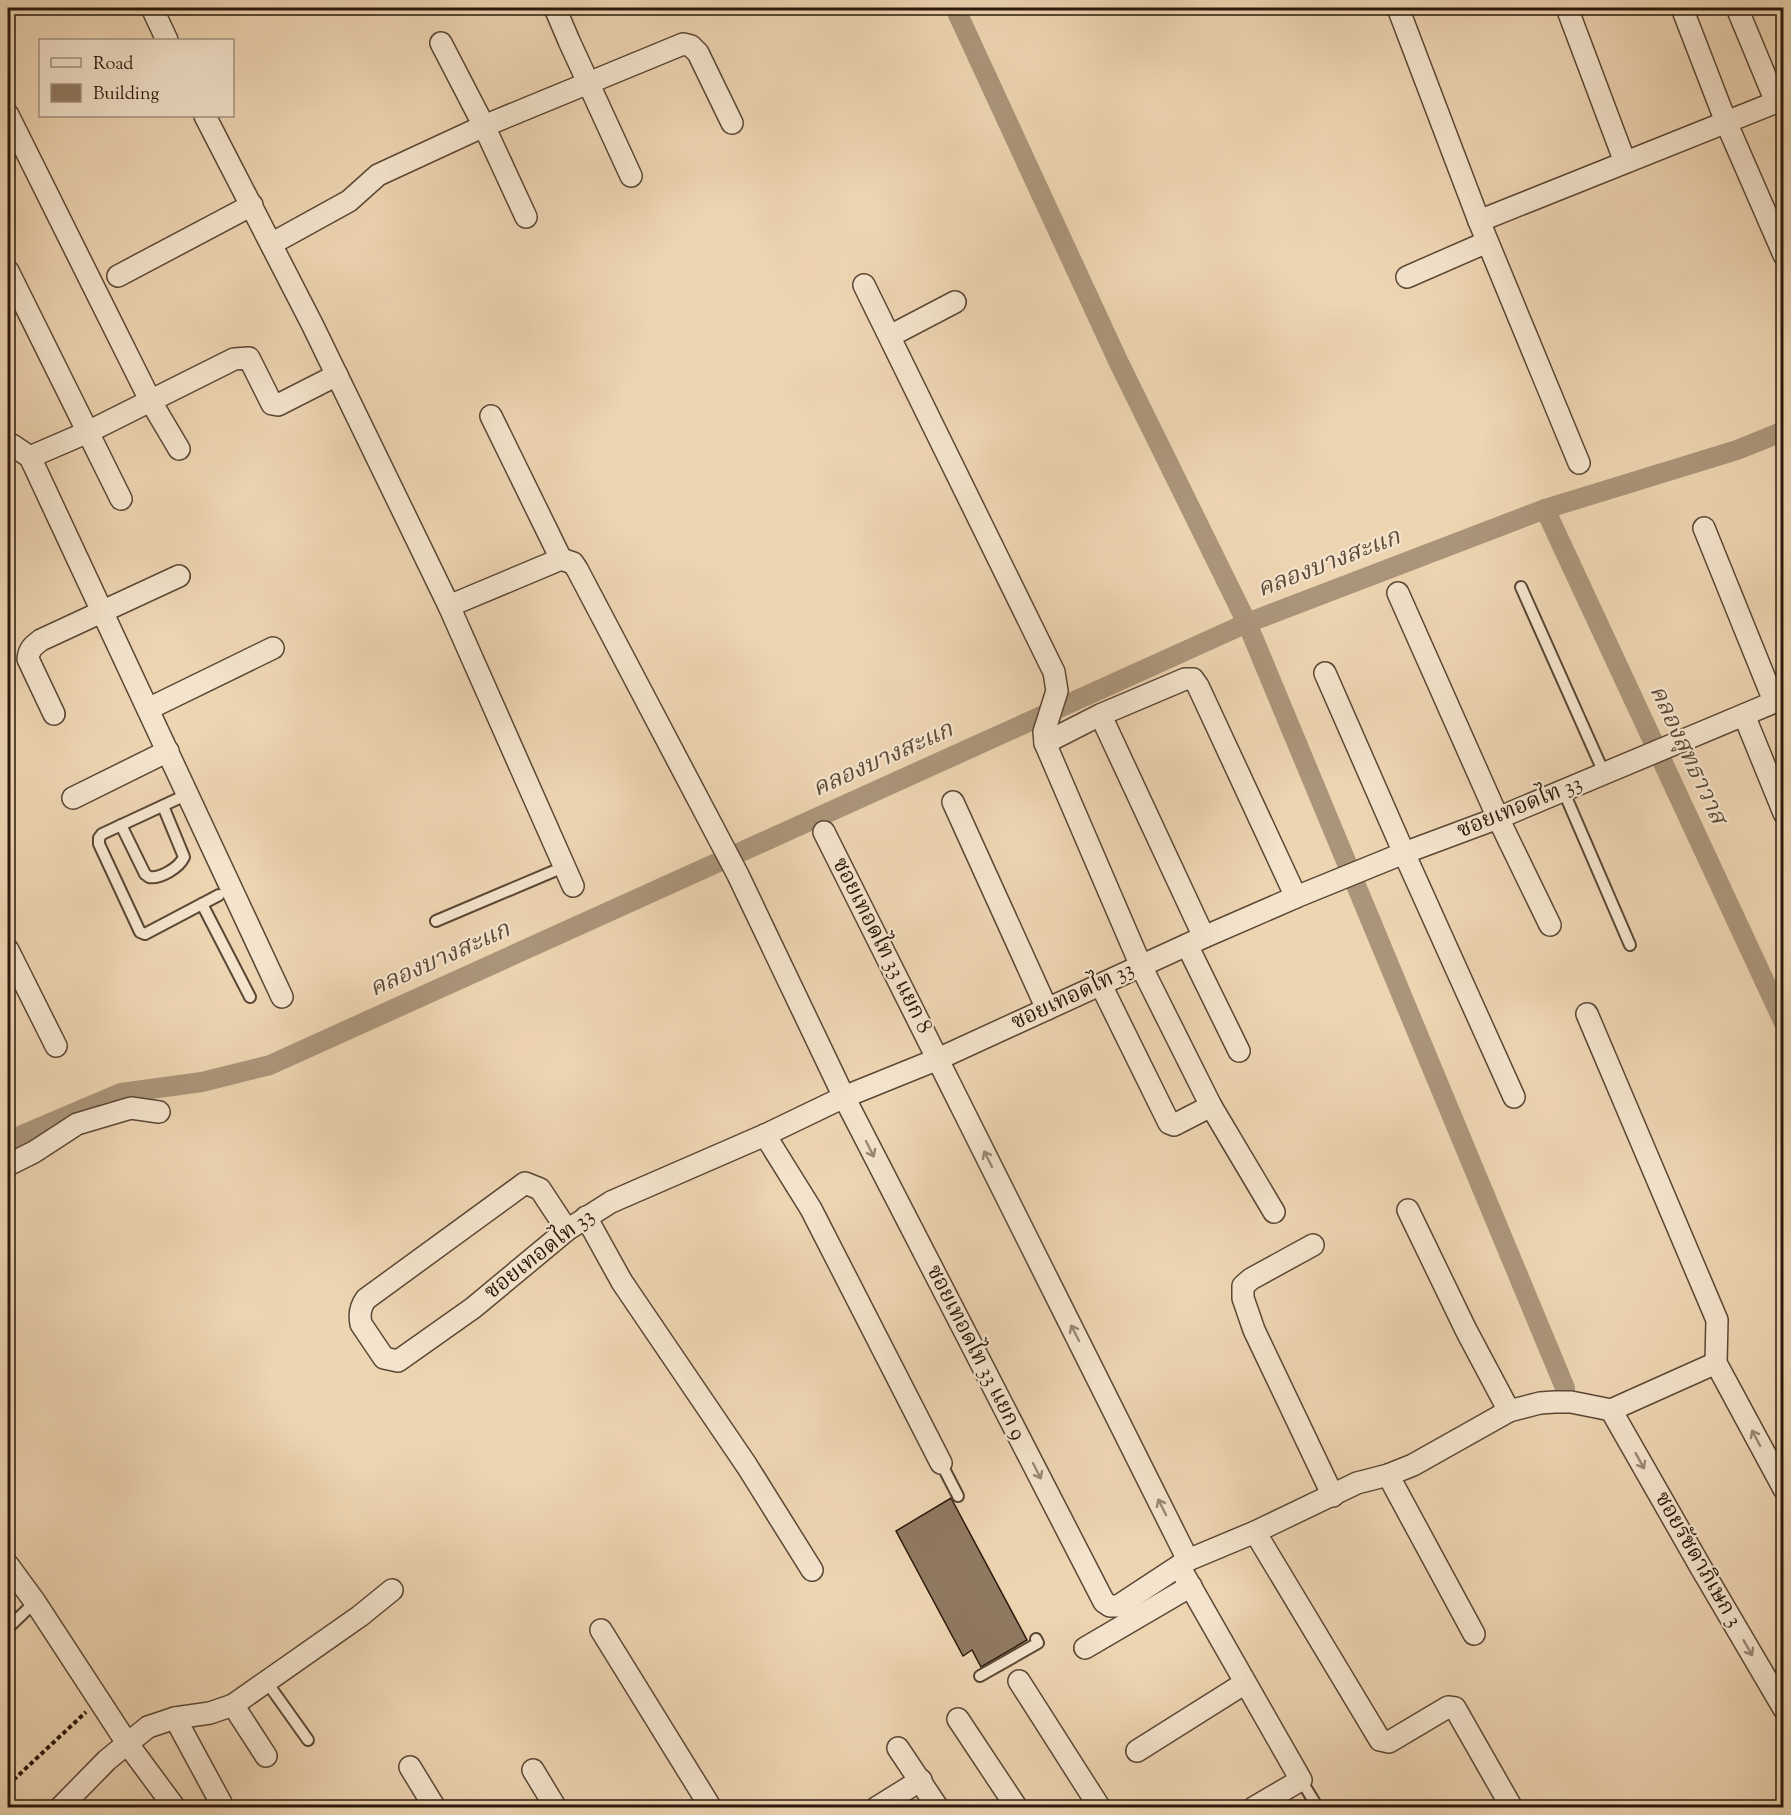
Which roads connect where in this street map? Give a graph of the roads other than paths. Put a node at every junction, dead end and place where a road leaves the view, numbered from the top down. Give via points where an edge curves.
1 (152, 8) edge
2 (555, 8) edge
3 (1398, 8) edge
4 (1567, 8) edge
5 (1682, 8) edge
6 (1737, 8) edge
7 (167, 39) edge
8 (441, 43) dead end
9 (588, 83) junction
10 (1780, 100) edge
11 (8, 115) edge
12 (206, 117) edge
13 (1726, 122) junction
14 (732, 123) dead end
15 (484, 126) junction
16 (1625, 162) junction
17 (631, 176) dead end
18 (252, 205) junction
19 (526, 217) dead end
20 (1479, 221) junction
21 (1487, 242) junction
22 (271, 243) junction
23 (1784, 255) edge
24 (8, 271) edge
25 (118, 276) dead end
26 (1407, 277) dead end
27 (864, 285) dead end
28 (955, 302) dead end
29 (890, 336) junction
30 (337, 375) junction
31 (150, 400) junction
32 (491, 416) dead end
33 (88, 432) junction
34 (8, 445) edge
35 (179, 449) dead end
36 (30, 457) junction
37 (1579, 464) dead end
38 (120, 499) dead end
39 (1704, 528) dead end
40 (561, 559) junction
41 (179, 576) dead end
42 (1521, 587) dead end
43 (1398, 593) dead end
44 (449, 606) junction
45 (102, 611) junction
46 (273, 648) dead end
47 (1325, 673) dead end
48 (1779, 699) edge
49 (148, 709) junction
50 (54, 714) dead end
51 (1744, 715) junction
52 (1101, 716) junction
53 (1044, 738) junction
54 (168, 751) junction
55 (1604, 773) junction
56 (1563, 790) junction
57 (188, 794) junction
58 (73, 798) dead end
59 (953, 802) dead end
60 (162, 806) junction
61 (1784, 813) edge
62 (1498, 818) junction
63 (121, 825) junction
64 (824, 832) dead end
65 (1404, 854) junction
66 (569, 876) joint
67 (219, 895) dead end
68 (1296, 897) junction
69 (202, 904) junction
70 (436, 921) dead end
71 (1550, 925) dead end
72 (1196, 941) junction
73 (1630, 945) dead end
74 (8, 950) edge
75 (1141, 966) junction
76 (1101, 985) junction
77 (250, 997) dead end
78 (282, 997) dead end
79 (1047, 1009) junction
80 (1587, 1014) dead end
81 (56, 1046) dead end
82 (1239, 1051) dead end
83 (938, 1059) junction
84 (844, 1097) junction
85 (1514, 1097) dead end
86 (1211, 1106) junction
87 (159, 1112) dead end
88 (765, 1135) junction
89 (8, 1165) edge
90 (1408, 1210) dead end
91 (1274, 1212) dead end
92 (586, 1217) junction
93 (567, 1230) junction
94 (1313, 1245) dead end
95 (1716, 1363) junction
96 (1611, 1410) junction
97 (1509, 1411) junction
98 (940, 1463) joint
99 (1388, 1475) junction
100 (1784, 1489) edge
101 (958, 1496) dead end
102 (1333, 1496) junction
103 (1255, 1533) junction
104 (1184, 1563) junction
105 (8, 1565) edge
106 (812, 1570) dead end
107 (1191, 1586) junction
108 (392, 1590) dead end
109 (35, 1602) junction
110 (8, 1628) edge
111 (601, 1630) dead end
112 (1474, 1634) dead end
113 (1036, 1639) dead end
114 (1085, 1648) dead end
115 (980, 1676) dead end
116 (1019, 1681) dead end
117 (266, 1682) junction
118 (1245, 1683) junction
119 (234, 1705) junction
120 (1784, 1709) edge
121 (175, 1718) junction
122 (958, 1719) dead end
123 (308, 1740) dead end
124 (127, 1743) junction
125 (898, 1748) dead end
126 (1137, 1751) dead end
127 (266, 1756) dead end
128 (410, 1767) dead end
129 (533, 1770) dead end
130 (921, 1780) junction
131 (1301, 1780) junction
132 (221, 1803) dead end
133 (60, 1808) edge
134 (175, 1808) edge
135 (435, 1808) edge
136 (556, 1808) edge
137 (711, 1808) edge
138 (876, 1808) edge
139 (938, 1808) edge
140 (1017, 1808) edge
141 (1100, 1808) edge
142 (1253, 1808) edge
143 (1318, 1808) edge
144 (1512, 1808) edge

1 - 7 street
2 - 9 street
3 - 20 street
4 - 16 street
5 - 13 street
6 - 10 street
8 - 15 street
9 - 14 street via 687,44 698,53
9 - 15 street
9 - 17 street
10 - 13 street
11 - 31 street
12 - 18 street
13 - 16 street
13 - 23 street
15 - 19 street
15 - 22 street via 378,175 349,201
16 - 20 street
18 - 22 street
18 - 25 street
20 - 21 street
21 - 26 street
21 - 37 street
22 - 30 street
24 - 33 street
27 - 29 street
28 - 29 street
29 - 53 street via 1054,672 1057,691
30 - 31 street via 278,405 272,404 249,358 241,358
30 - 44 street
31 - 33 street
31 - 35 street
32 - 40 street
33 - 36 street
33 - 38 street
34 - 36 street
36 - 45 street
39 - 48 street
40 - 44 street
40 - 84 street, ซอยเทอดไท 33 แยก 9 via 577,569 738,875
41 - 45 street
42 - 55 lane
43 - 62 street
44 - 66 street
45 - 49 street
45 - 50 street via 40,640 29,651 28,659
46 - 49 street
47 - 65 street
48 - 51 street, ซอยเทอดไท 33
49 - 54 street
51 - 55 street, ซอยเทอดไท 33
51 - 61 street
52 - 53 street
52 - 68 street via 1193,679
52 - 72 street
53 - 75 street
54 - 57 street
54 - 58 street
55 - 56 street, ซอยเทอดไท 33
56 - 62 street, ซอยเทอดไท 33
56 - 73 lane
57 - 60 lane
57 - 78 street
59 - 79 street
60 - 63 lane
60 - 63 lane via 184,857 179,865 155,878 145,874
62 - 65 street, ซอยเทอดไท 33
62 - 71 street
63 - 69 lane via 102,834 99,844 140,932 145,934
64 - 83 street, ซอยเทอดไท 33 แยก 8
65 - 68 street, ซอยเทอดไท 33
65 - 85 street
66 - 70 lane
67 - 69 lane
68 - 72 street, ซอยเทอดไท 33
69 - 77 lane
72 - 75 street, ซอยเทอดไท 33
72 - 82 street
74 - 81 street
75 - 76 street, ซอยเทอดไท 33
75 - 86 street
76 - 79 street, ซอยเทอดไท 33
76 - 86 street via 1169,1123 1180,1123
79 - 83 street, ซอยเทอดไท 33
80 - 95 street via 1717,1320
83 - 84 street, ซอยเทอดไท 33
104 -> 83 street, ซอยเทอดไท 33 แยก 8
84 - 88 street, ซอยเทอดไท 33
84 -> 104 street, ซอยเทอดไท 33 แยก 9 via 1104,1602 1118,1606
86 - 91 street
87 - 89 street via 131,1108 77,1124
88 - 92 street, ซอยเทอดไท 33 via 611,1202
88 - 98 street via 811,1209
90 - 97 street
92 - 93 street, ซอยเทอดไท 33
92 - 106 street via 622,1282 747,1466
93 - 93 street, ซอยเทอดไท 33 via 473,1308 398,1361 384,1358 361,1324 361,1306 366,1299 525,1183 540,1189
94 - 102 street via 1242,1286 1254,1330
95 - 96 street
100 -> 95 street
96 - 97 street via 1556,1402
96 -> 120 street, ซอยรัชดาภิเษก 3
97 - 99 street
98 - 101 lane
99 - 102 street via 1357,1483
99 - 112 street
102 - 103 street
103 - 104 street
103 - 144 street via 1380,1740 1389,1742 1448,1707 1455,1707
104 - 107 street, ซอยเทอดไท 33 แยก 8
105 - 109 street
107 - 114 street
107 - 118 street, ซอยเทอดไท 33 แยก 8
108 - 117 street
109 - 110 lane
109 - 124 street
111 - 137 street
113 - 115 lane via 1038,1643
116 - 141 street
117 - 119 street
117 - 123 lane
118 - 126 street
118 - 131 street, ซอยเทอดไท 33 แยก 8
119 - 121 street
119 - 127 street
121 - 124 street via 148,1727
121 - 132 street
122 - 140 street
124 - 133 street
124 - 134 street
125 - 130 street
128 - 135 street
129 - 136 street
130 - 138 street
130 - 139 street
131 - 142 street
131 - 143 lane

